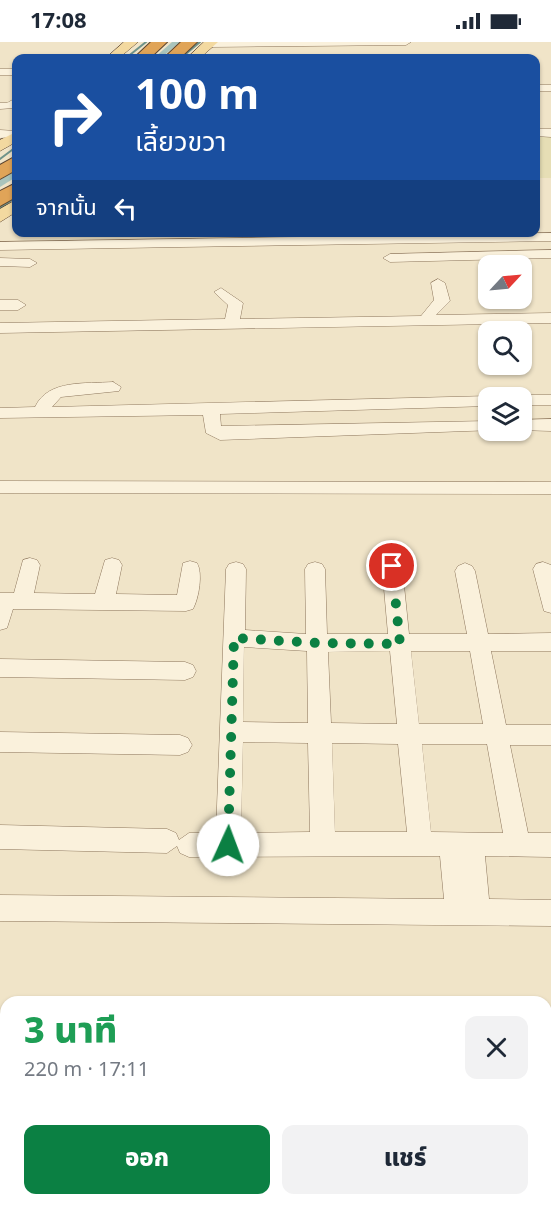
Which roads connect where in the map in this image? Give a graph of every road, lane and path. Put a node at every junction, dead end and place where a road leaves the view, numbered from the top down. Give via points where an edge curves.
1 (132, 42) edge
2 (160, 42) edge
3 (190, 42) edge
4 (406, 42) edge
5 (211, 43) edge
6 (360, 46) edge
7 (117, 54) edge
8 (146, 54) edge
9 (176, 54) edge
10 (198, 54) edge
11 (12, 164) edge
12 (0, 174) edge
13 (214, 237) edge
14 (259, 237) edge
15 (289, 237) edge
16 (551, 237) edge
17 (0, 246) edge
18 (551, 254) edge
19 (390, 258) dead end
20 (0, 262) edge
21 (30, 263) dead end
22 (438, 283) dead end
23 (221, 292) dead end
24 (0, 305) edge
25 (18, 305) dead end
26 (551, 318) edge
27 (427, 320) junction
28 (231, 324) junction
29 (0, 328) edge
30 (113, 387) dead end
31 (551, 399) edge
32 (532, 400) edge
33 (478, 401) edge
34 (211, 409) junction
35 (41, 412) junction
36 (0, 413) edge
37 (551, 425) edge
38 (532, 426) edge
39 (478, 427) edge
40 (0, 487) edge
41 (551, 488) edge
42 (30, 565) dead end
43 (112, 565) dead end
44 (392, 566) dead end
45 (190, 568) dead end
46 (236, 569) dead end
47 (315, 569) dead end
48 (543, 569) dead end
49 (465, 571) dead end
50 (9, 601) edge
51 (104, 602) junction
52 (551, 605) edge
53 (0, 622) edge
54 (234, 638) junction
55 (551, 642) edge
56 (317, 643) junction
57 (400, 644) junction
58 (479, 644) junction
59 (0, 668) edge
60 (185, 671) dead end
61 (231, 732) junction
62 (320, 733) junction
63 (409, 733) junction
64 (497, 735) junction
65 (551, 735) edge
66 (0, 742) edge
67 (180, 745) dead end
68 (0, 837) edge
69 (420, 842) junction
70 (462, 844) junction
71 (228, 845) junction
72 (518, 845) junction
73 (551, 845) edge
74 (323, 846) junction
75 (0, 908) edge
76 (468, 912) junction
77 (551, 913) edge

1 - 7 main road
2 - 8 highway
3 - 9 highway
4 - 6 street
5 - 6 street via 238,48
5 - 10 main road
11 - 12 highway
13 - 14 street
13 - 17 street
14 - 15 street
15 - 16 street
18 - 19 street
20 - 21 street
22 - 27 street via 442,301
23 - 28 street via 235,303
24 - 25 street
26 - 27 street
27 - 28 street
28 - 29 street
30 - 35 street via 57,392 47,399
31 - 32 street
33 - 34 street
34 - 35 street
34 - 39 street via 212,429 220,434
35 - 36 street
37 - 38 street
40 - 41 street
42 - 50 street
43 - 51 street
44 - 57 street
45 - 51 street via 186,603
46 - 54 street
47 - 56 street
48 - 52 street
49 - 58 street
50 - 51 street
50 - 53 street
54 - 56 street
54 - 61 street
55 - 58 street
56 - 57 street
56 - 62 street
57 - 58 street
57 - 63 street
58 - 64 street
59 - 60 street
61 - 62 street
61 - 71 street
62 - 63 street
62 - 74 street
63 - 64 street
63 - 69 street
64 - 65 street
64 - 72 street
66 - 67 street
68 - 71 street
69 - 70 street
69 - 74 street
70 - 72 street
70 - 76 street
71 - 74 street
72 - 73 street
75 - 76 street
76 - 77 street

